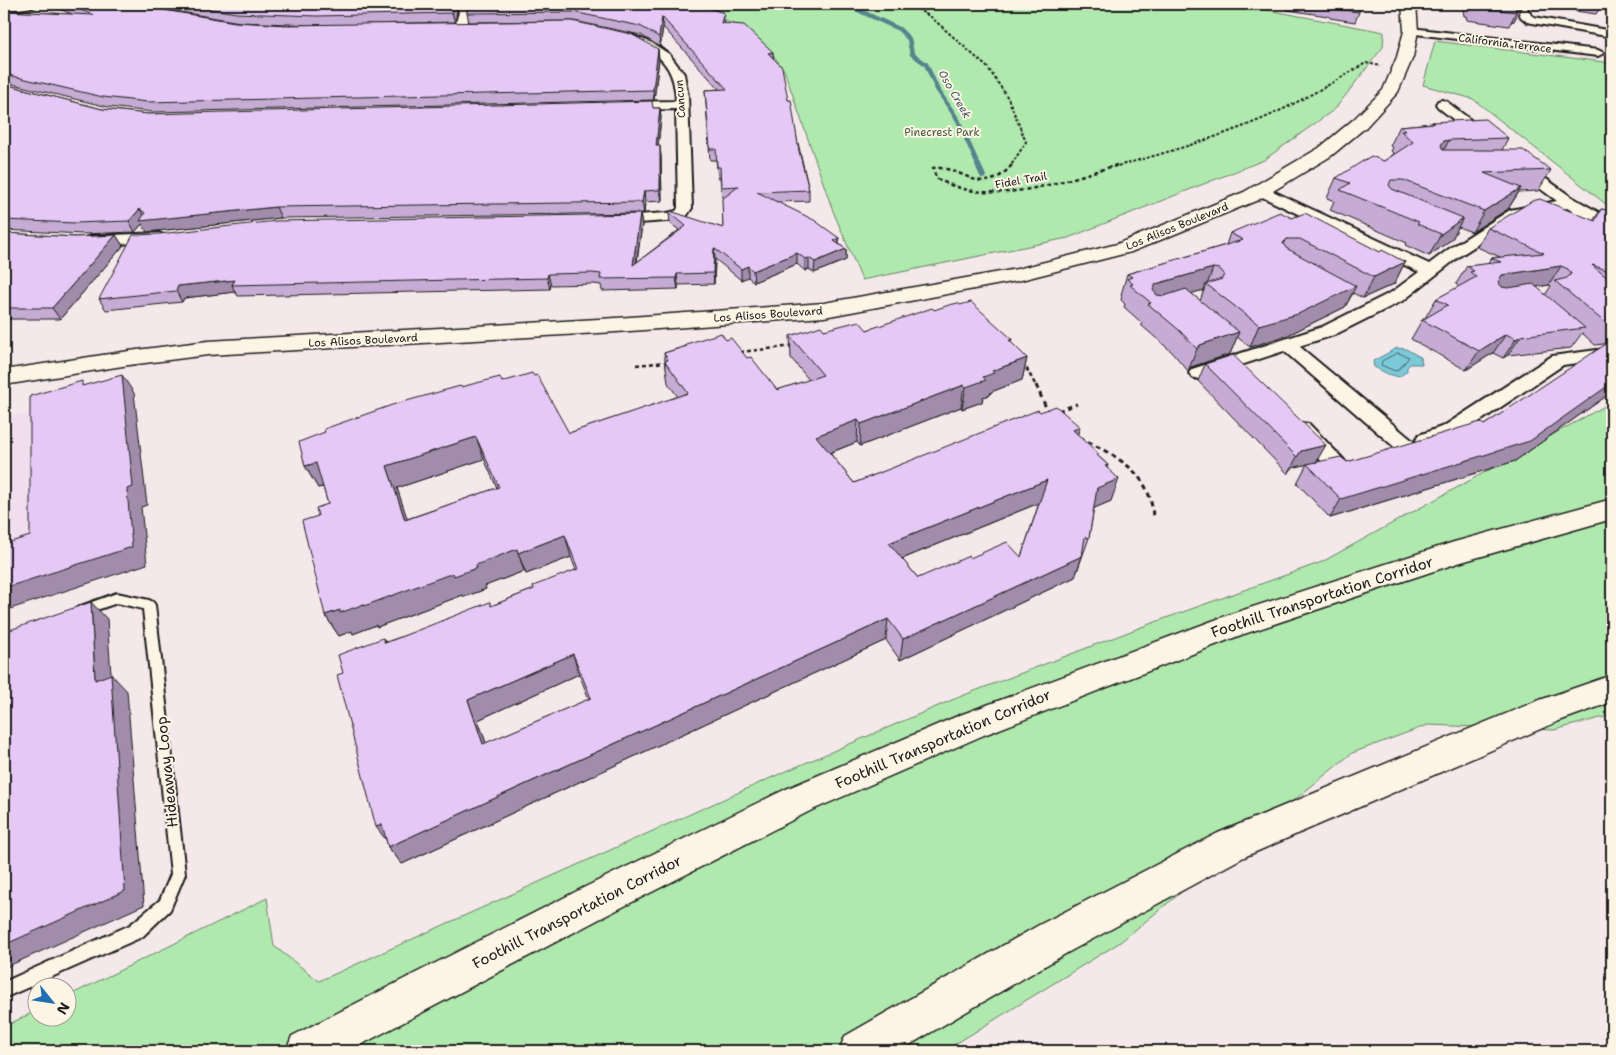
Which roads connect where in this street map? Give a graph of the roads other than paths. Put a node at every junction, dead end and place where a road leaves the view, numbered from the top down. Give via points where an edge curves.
1 (33, 4) edge
2 (462, 4) edge
3 (1409, 4) edge
4 (1520, 4) edge
5 (4, 8) edge
6 (461, 27) edge
7 (1411, 28) junction
8 (1612, 34) edge
9 (621, 35) edge
10 (1594, 44) junction
11 (1612, 50) edge
12 (1442, 104) dead end
13 (681, 105) junction
14 (608, 107) edge
15 (1494, 146) edge
16 (1511, 162) edge
17 (1254, 194) junction
18 (1570, 203) junction
19 (594, 220) edge
20 (1612, 226) edge
21 (1455, 233) edge
22 (172, 237) edge
23 (1472, 240) junction
24 (72, 241) edge
25 (1431, 271) junction
26 (1418, 282) junction
27 (1352, 302) dead end
28 (1369, 311) junction
29 (1286, 344) junction
30 (1612, 353) edge
31 (1198, 373) edge
32 (4, 378) edge
33 (1290, 416) edge
34 (1318, 470) edge
35 (1612, 509) edge
36 (74, 613) edge
37 (1612, 688) edge
38 (4, 990) edge
39 (307, 1051) edge
40 (860, 1051) edge

1 - 5 street
2 - 6 street
3 - 7 main road, Los Alisos Boulevard
4 - 10 street via 1531,20
7 - 10 street, California Terrace
7 - 17 main road, Los Alisos Boulevard via 1410,44 1390,92 1325,152
8 - 10 street
9 - 13 street, Cancun via 648,45 672,64 678,74
10 - 11 street, California Terrace
12 - 15 street
13 - 14 street
13 - 19 street, Cancun via 685,208 681,214 667,218
16 - 18 street
17 - 25 street
17 - 26 street
17 - 32 main road, Los Alisos Boulevard via 1124,248 1017,275 824,310 606,326 208,348
18 - 20 street
18 - 23 street via 1515,213
21 - 23 street
22 - 24 street
23 - 25 street
25 - 26 street
26 - 28 street
27 - 28 street
28 - 29 street via 1328,330
29 - 30 street via 1397,448 1451,431 1558,360 1586,349
29 - 31 street
33 - 34 street via 1346,462
35 - 39 main road, Foothill Transportation Corridor via 1454,553 1231,626 972,725 798,800
36 - 38 lane, Hideaway Loop via 118,598 149,605 178,874 165,904 136,931
37 - 40 main road via 1548,711 1231,845 1053,940

